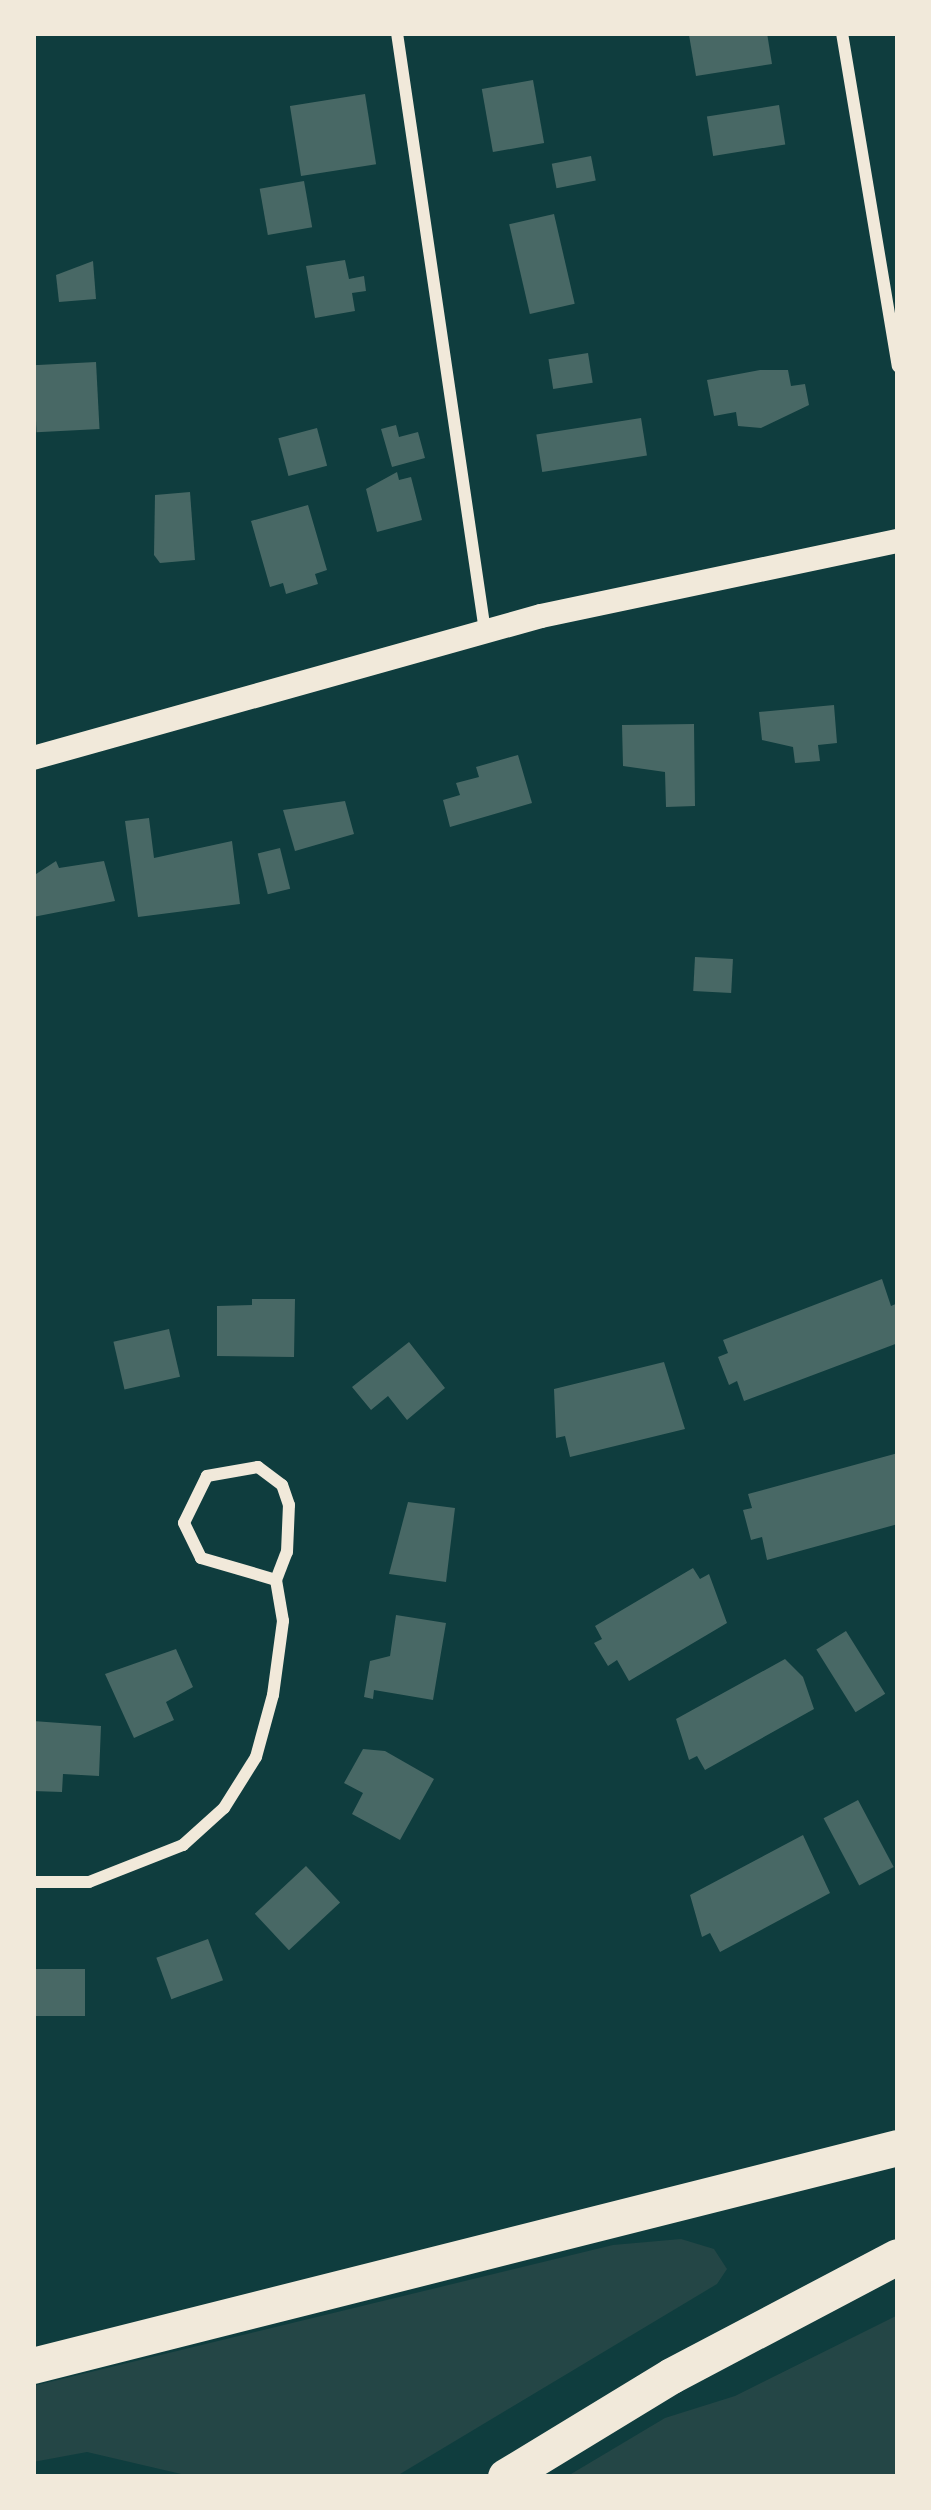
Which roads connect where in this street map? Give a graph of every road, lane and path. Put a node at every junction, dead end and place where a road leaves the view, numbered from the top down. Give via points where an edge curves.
1 (397, 33) edge
2 (842, 33) edge
3 (898, 366) edge
4 (898, 542) edge
5 (485, 631) junction
6 (33, 758) edge
7 (276, 1580) junction
8 (33, 1882) edge
9 (898, 2148) edge
10 (898, 2257) edge
11 (33, 2366) edge
12 (506, 2477) edge

1 - 5 street
2 - 3 street
4 - 5 main road
5 - 6 main road
7 - 7 street via 290,1532 282,1485 258,1467 207,1476 187,1506 189,1540 210,1566
7 - 8 street via 283,1621 273,1695 256,1757 224,1808 184,1845 137,1869 88,1882
9 - 11 highway
10 - 12 highway via 672,2376

